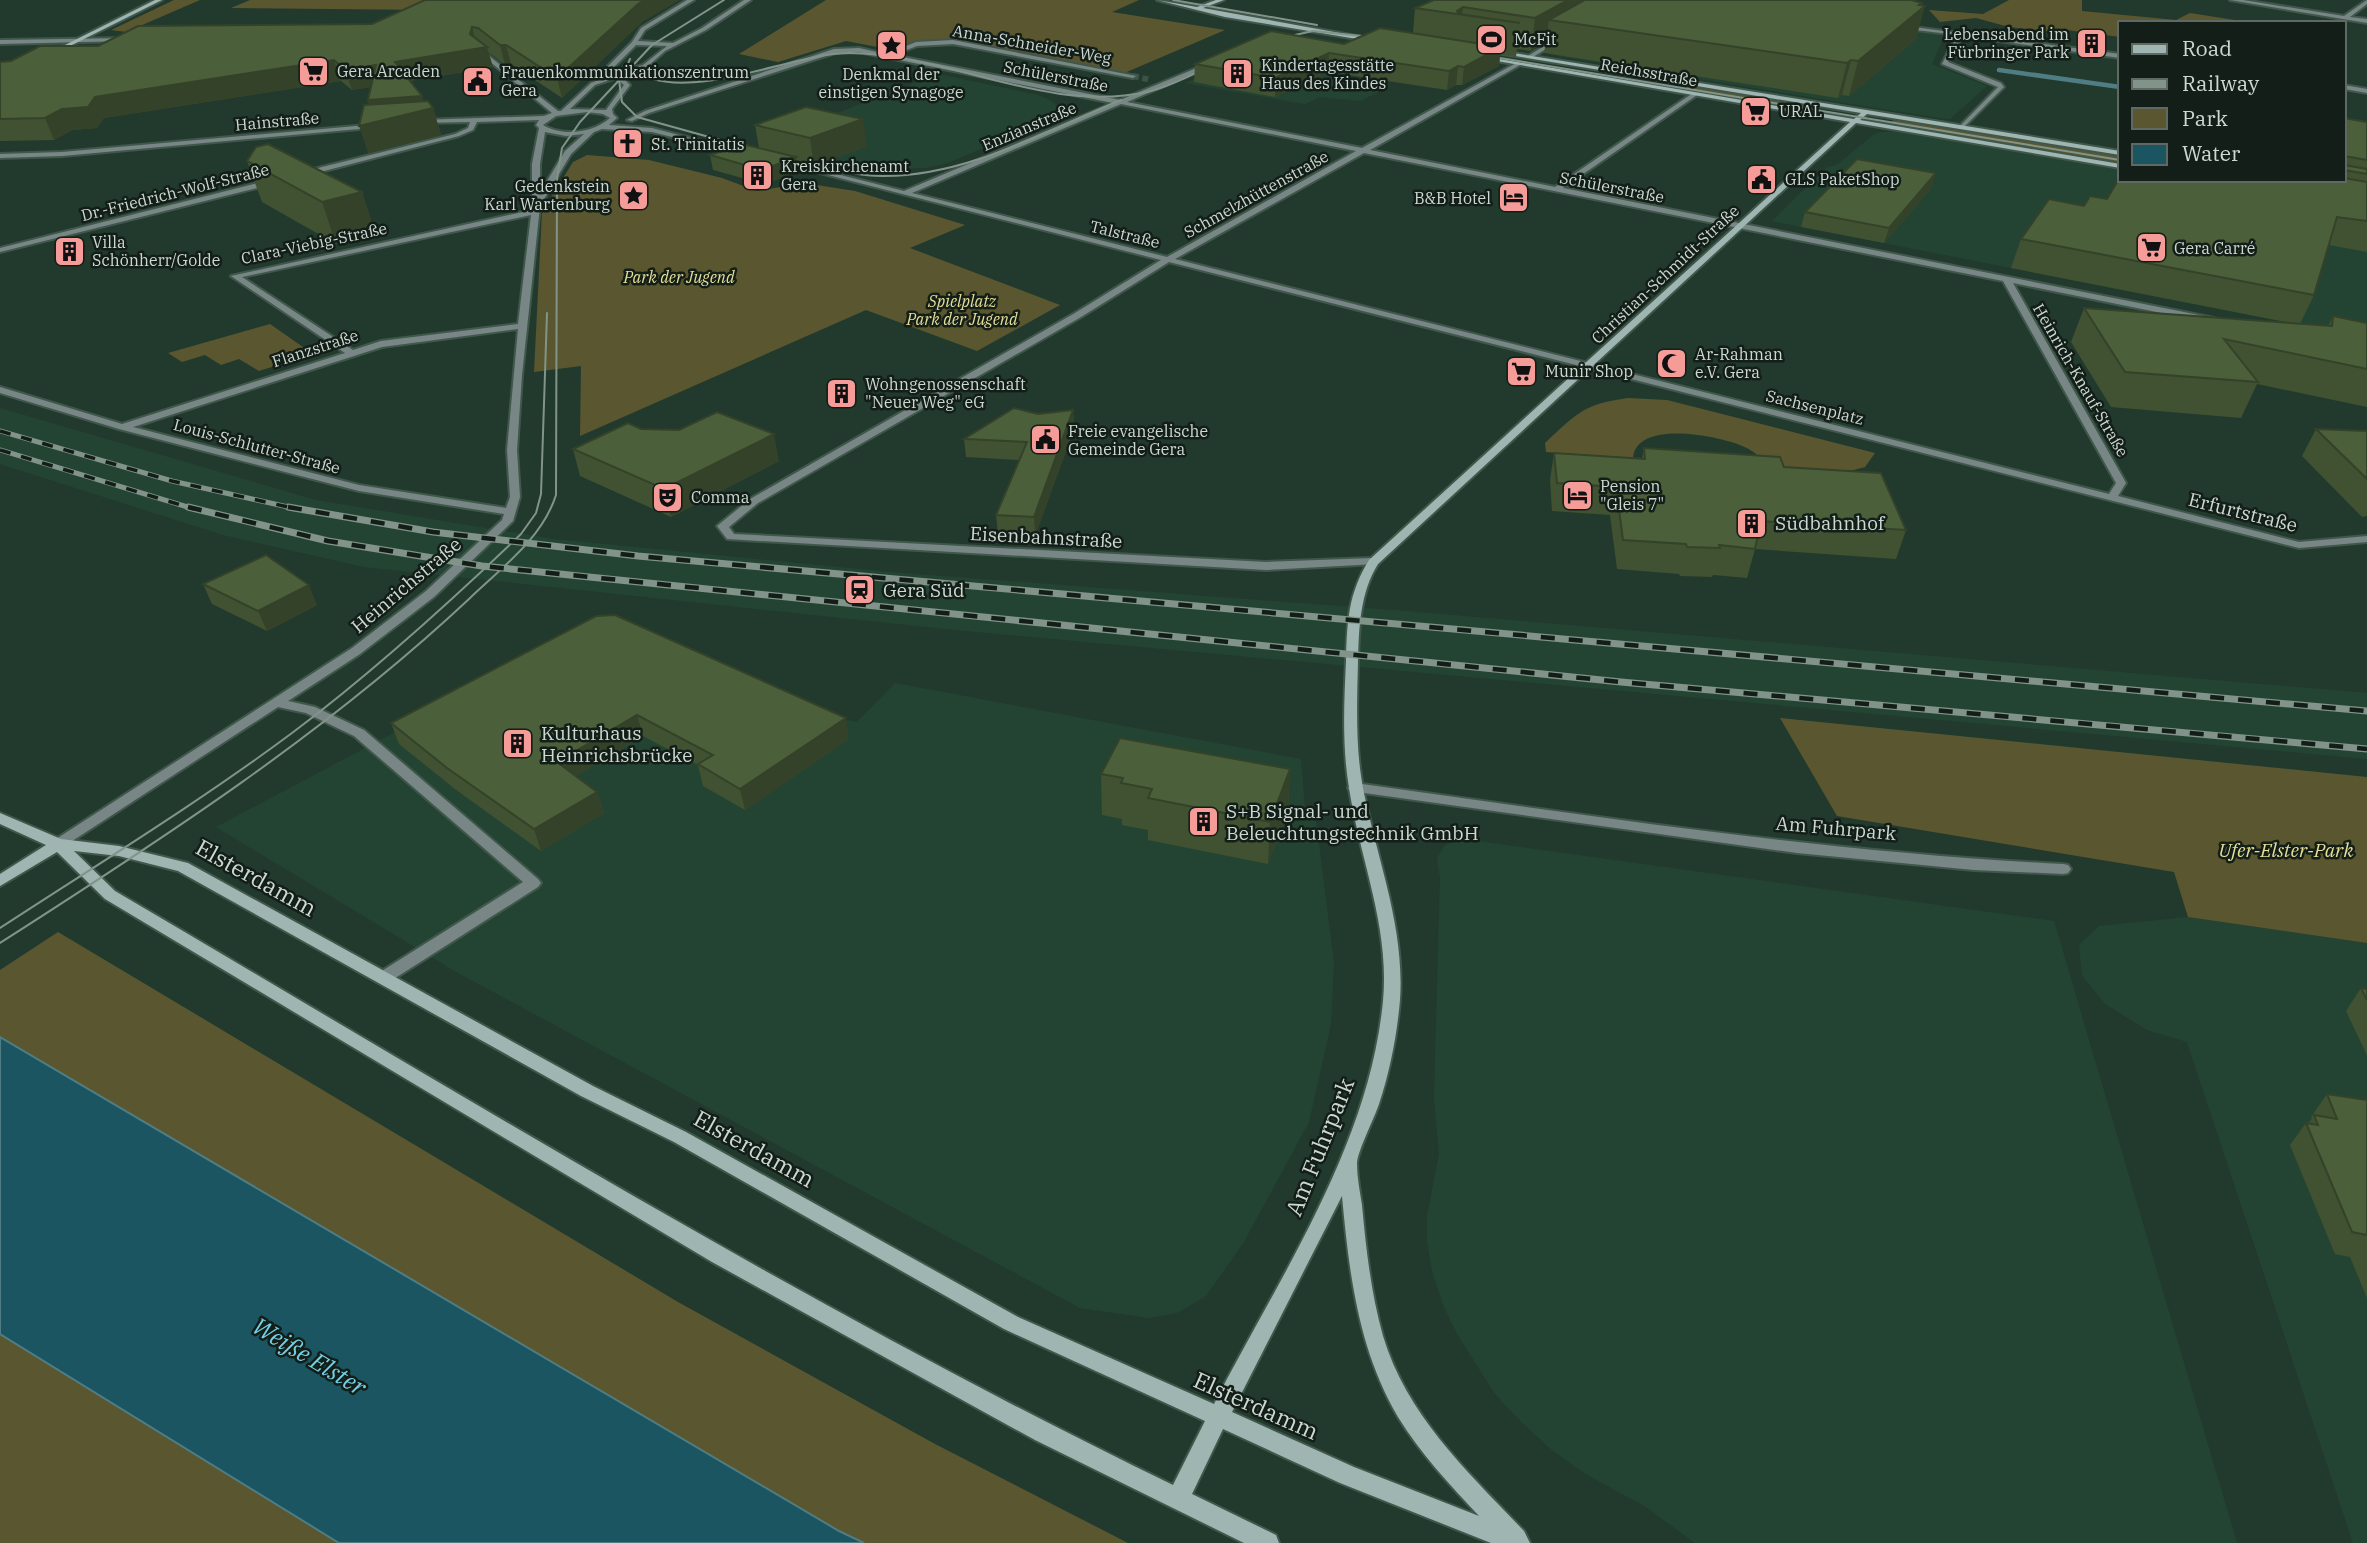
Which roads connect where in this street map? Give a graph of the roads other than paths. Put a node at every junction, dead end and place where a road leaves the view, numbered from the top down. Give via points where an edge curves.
1 (159, 0) edge
2 (691, 0) edge
3 (748, 0) edge
4 (1160, 0) edge
5 (1221, 0) edge
6 (2233, 0) edge
7 (2367, 1) edge
8 (1174, 2) junction
9 (1209, 5) junction
10 (1231, 7) dead end
11 (1198, 9) junction
12 (2346, 18) junction
13 (2367, 21) edge
14 (1894, 26) edge
15 (1960, 34) junction
16 (1562, 37) edge
17 (138, 39) edge
18 (1377, 40) edge
19 (77, 41) junction
20 (0, 42) edge
21 (634, 43) junction
22 (678, 43) junction
23 (479, 50) edge
24 (1490, 50) edge
25 (887, 55) junction
26 (1531, 56) junction
27 (2118, 56) edge
28 (1479, 58) edge
29 (40, 59) edge
30 (1216, 61) edge
31 (1518, 64) junction
32 (619, 76) junction
33 (1133, 76) tunnel mouth
34 (1151, 80) tunnel mouth
35 (1166, 83) junction
36 (2346, 87) edge
37 (2367, 91) edge
38 (1695, 94) junction
39 (1118, 103) junction
40 (1865, 111) junction
41 (561, 113) junction
42 (611, 115) junction
43 (545, 118) junction
44 (631, 120) junction
45 (1855, 121) junction
46 (474, 122) junction
47 (414, 123) edge
48 (393, 124) edge
49 (1962, 127) junction
50 (541, 128) junction
51 (598, 128) junction
52 (652, 130) junction
53 (1364, 152) junction
54 (2118, 153) edge
55 (0, 154) edge
56 (757, 156) edge
57 (771, 160) edge
58 (2118, 166) edge
59 (297, 176) edge
60 (284, 179) edge
61 (1555, 190) junction
62 (905, 193) junction
63 (536, 209) junction
64 (1739, 226) junction
65 (0, 250) edge
66 (1169, 259) junction
67 (2006, 279) junction
68 (2220, 321) edge
69 (522, 326) junction
70 (350, 352) junction
71 (1590, 365) junction
72 (0, 390) edge
73 (123, 427) junction
74 (2112, 497) junction
75 (512, 512) junction
76 (723, 526) joint
77 (2367, 539) edge
78 (1373, 562) junction
79 (277, 703) junction
80 (1355, 788) junction
81 (0, 818) edge
82 (58, 844) junction
83 (2063, 869) dead end
84 (0, 881) edge
85 (383, 978) junction
86 (1348, 1163) junction
87 (1217, 1418) junction
88 (1178, 1499) junction
89 (1268, 1543) edge
90 (1519, 1543) edge

1 - 19 main road
2 - 21 street via 643,29
3 - 22 street
4 - 8 main road
5 - 9 main road
6 - 12 street
7 - 12 street
8 - 9 main road
8 - 11 main road
9 - 10 main road
9 - 11 main road
11 - 18 main road
12 - 13 street
14 - 15 street
15 - 27 street
15 - 49 street via 1944,63 2001,87
16 - 26 street
17 - 19 street
19 - 20 street
19 - 29 main road
21 - 22 street
21 - 32 street via 609,68
22 - 32 street via 645,66
23 - 41 street
24 - 26 main road, Reichsstraße
25 - 33 street, Anna-Schneider-Weg via 916,44 953,42
25 - 39 street, Schülerstraße
25 - 44 street, Schülerstraße via 834,51
26 - 31 main road
26 - 40 main road, Reichsstraße
28 - 31 main road, Reichsstraße
30 - 35 street, Enzianstraße
31 - 38 main road, Reichsstraße
31 - 53 street, Schmelzhüttenstraße
32 - 41 street via 593,84
32 - 42 street via 627,85 609,109
34 - 35 street
35 - 39 street, Enzianstraße
36 - 37 street
38 - 45 main road, Reichsstraße
38 - 61 street
39 - 53 street, Schülerstraße
39 - 62 street, Enzianstraße
40 - 45 main road, Christian-Schmidt-Straße
40 - 49 main road, Reichsstraße
41 - 42 street via 591,110
41 - 43 street
42 - 44 street
42 - 51 street via 612,121
43 - 46 street
43 - 50 street via 539,122
44 - 52 street
45 - 58 main road, Reichsstraße
45 - 64 main road, Christian-Schmidt-Straße
46 - 47 street
46 - 50 street
46 - 59 street, Dr.-Friedrich-Wolf-Straße via 471,129 457,135
48 - 55 street, Hainstraße via 82,152
49 - 54 main road, Reichsstraße
50 - 51 street via 562,132
50 - 63 street
51 - 52 street
51 - 63 street via 586,133 568,153
52 - 56 street
53 - 61 street, Schülerstraße
53 - 66 street, Schmelzhüttenstraße
57 - 62 street, Talstraße
60 - 65 street, Dr.-Friedrich-Wolf-Straße
61 - 64 street, Schülerstraße
62 - 66 street, Talstraße
63 - 69 street
63 - 70 street, Clara-Viebig-Straße via 234,276
64 - 67 street, Schülerstraße
64 - 71 main road, Christian-Schmidt-Straße
66 - 71 street, Talstraße
66 - 76 street, Schmelzhüttenstraße via 754,501
67 - 68 street, Schülerstraße
67 - 74 street, Heinrich-Knauf-Straße via 2121,483
69 - 70 street, Flanzstraße
69 - 75 street
70 - 73 street, Flanzstraße
71 - 74 street, Sachsenplatz
71 - 78 main road
72 - 73 street, Louis-Schlutter-Straße
73 - 75 street, Louis-Schlutter-Straße via 359,488
74 - 77 street, Erfurtstraße via 2299,545
75 - 79 street, Heinrichstraße via 501,530 391,625
76 - 78 street, Eisenbahnstraße via 731,537 745,538 1266,566
78 - 80 main road, Am Fuhrpark via 1356,601
79 - 82 street, Heinrichstraße
79 - 85 street via 310,710 359,733 533,883
80 - 83 street, Am Fuhrpark via 1802,849
80 - 86 main road, Am Fuhrpark via 1385,909 1391,991 1376,1084
81 - 82 main road
82 - 84 main road
82 - 85 main road, Elsterdamm via 119,851 183,867
82 - 88 main road via 110,895 719,1256 1031,1426
85 - 87 main road, Elsterdamm via 680,1137 1011,1323
86 - 87 main road, Am Fuhrpark
86 - 90 main road via 1362,1283 1375,1343 1394,1391 1456,1474
87 - 88 main road, Am Fuhrpark
87 - 90 main road, Elsterdamm
88 - 89 main road

